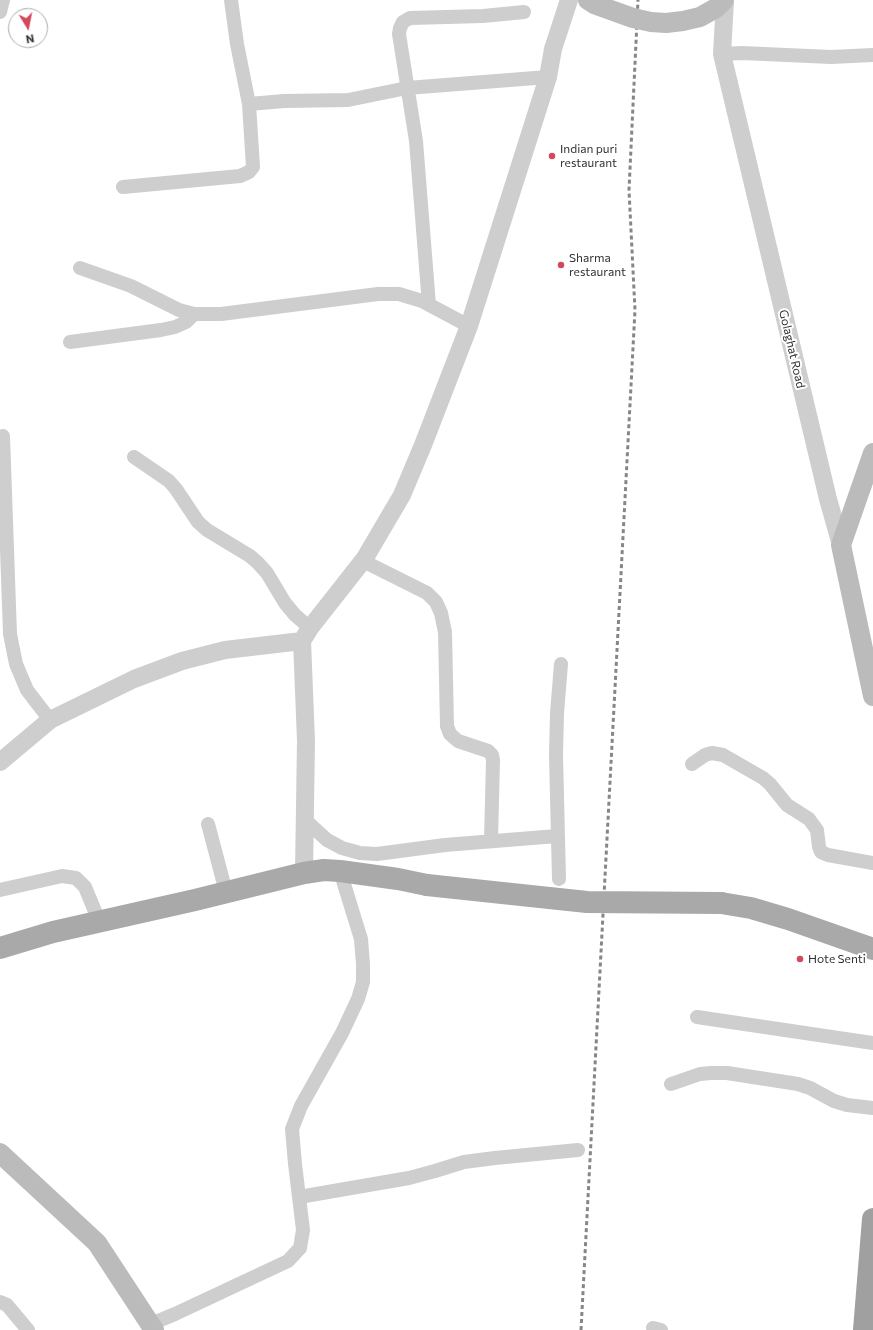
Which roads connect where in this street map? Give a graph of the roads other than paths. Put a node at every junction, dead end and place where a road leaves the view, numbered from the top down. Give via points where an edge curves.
1 (3, 0) edge
2 (231, 0) edge
3 (569, 0) edge
4 (588, 0) edge
5 (724, 0) edge
6 (0, 12) edge
7 (524, 12) dead end
8 (722, 54) junction
9 (873, 55) edge
10 (548, 77) junction
11 (408, 88) junction
12 (249, 104) junction
13 (123, 187) dead end
14 (80, 268) dead end
15 (429, 305) junction
16 (194, 314) junction
17 (469, 326) junction
18 (70, 342) dead end
19 (3, 436) dead end
20 (873, 453) edge
21 (134, 457) dead end
22 (841, 545) junction
23 (363, 561) junction
24 (306, 634) junction
25 (561, 664) dead end
26 (873, 696) edge
27 (50, 720) junction
28 (0, 762) edge
29 (692, 764) dead end
30 (304, 819) junction
31 (208, 824) dead end
32 (557, 836) junction
33 (491, 841) junction
34 (873, 863) edge
35 (340, 871) junction
36 (304, 873) junction
37 (558, 879) dead end
38 (0, 890) edge
39 (226, 892) junction
40 (98, 921) junction
41 (0, 948) edge
42 (873, 949) edge
43 (696, 1017) dead end
44 (873, 1043) edge
45 (671, 1084) dead end
46 (873, 1108) edge
47 (578, 1150) dead end
48 (0, 1153) edge
49 (299, 1197) junction
50 (873, 1219) edge
51 (0, 1302) edge
52 (152, 1327) edge
53 (28, 1330) edge
54 (864, 1330) edge

1 - 6 street
2 - 12 street
3 - 10 street via 552,49
4 - 5 main road, bridge via 633,18 666,23 700,16 716,8
5 - 8 street, Golaghat Road
7 - 11 street via 410,18 403,22 399,34
8 - 9 street via 831,58
8 - 22 street, Golaghat Road via 826,492
10 - 11 street
10 - 17 street
11 - 12 street via 348,100
11 - 15 street via 416,141
12 - 13 street via 253,167 249,172 240,176
14 - 16 street via 131,286 179,310
15 - 16 street via 399,294 378,294 221,314
15 - 17 street
16 - 18 street via 186,322 175,327
17 - 23 street via 402,495
19 - 27 street via 10,634 16,664 27,690
20 - 22 main road
21 - 24 street via 169,480 198,522 207,530 258,563
22 - 26 main road, Golaghat Road
23 - 24 street
23 - 33 street via 427,593 436,602 441,613 445,645 447,726 450,734 458,741 488,751 492,755
24 - 27 street via 182,661 134,679
24 - 30 street
25 - 32 street via 557,720
27 - 28 street
29 - 34 street via 705,755 723,755 763,778 787,805 809,819 817,830 821,852
30 - 33 street via 327,840 360,853 377,854
30 - 36 street
31 - 39 street
32 - 33 street
32 - 37 street
35 - 36 main road
35 - 42 main road, bridge via 427,885 587,902 721,903 751,908 788,919
35 - 49 street via 361,939 363,982 342,1033 301,1106 292,1129
36 - 39 main road
38 - 40 street via 62,876 76,878 85,887
39 - 40 main road
40 - 41 main road
43 - 44 street
45 - 46 street via 700,1074 727,1073 798,1084 834,1101
47 - 49 street via 464,1162 409,1178
48 - 52 main road via 97,1243
49 - 52 street via 303,1230 300,1248 288,1261
50 - 54 highway
51 - 53 street via 7,1305

